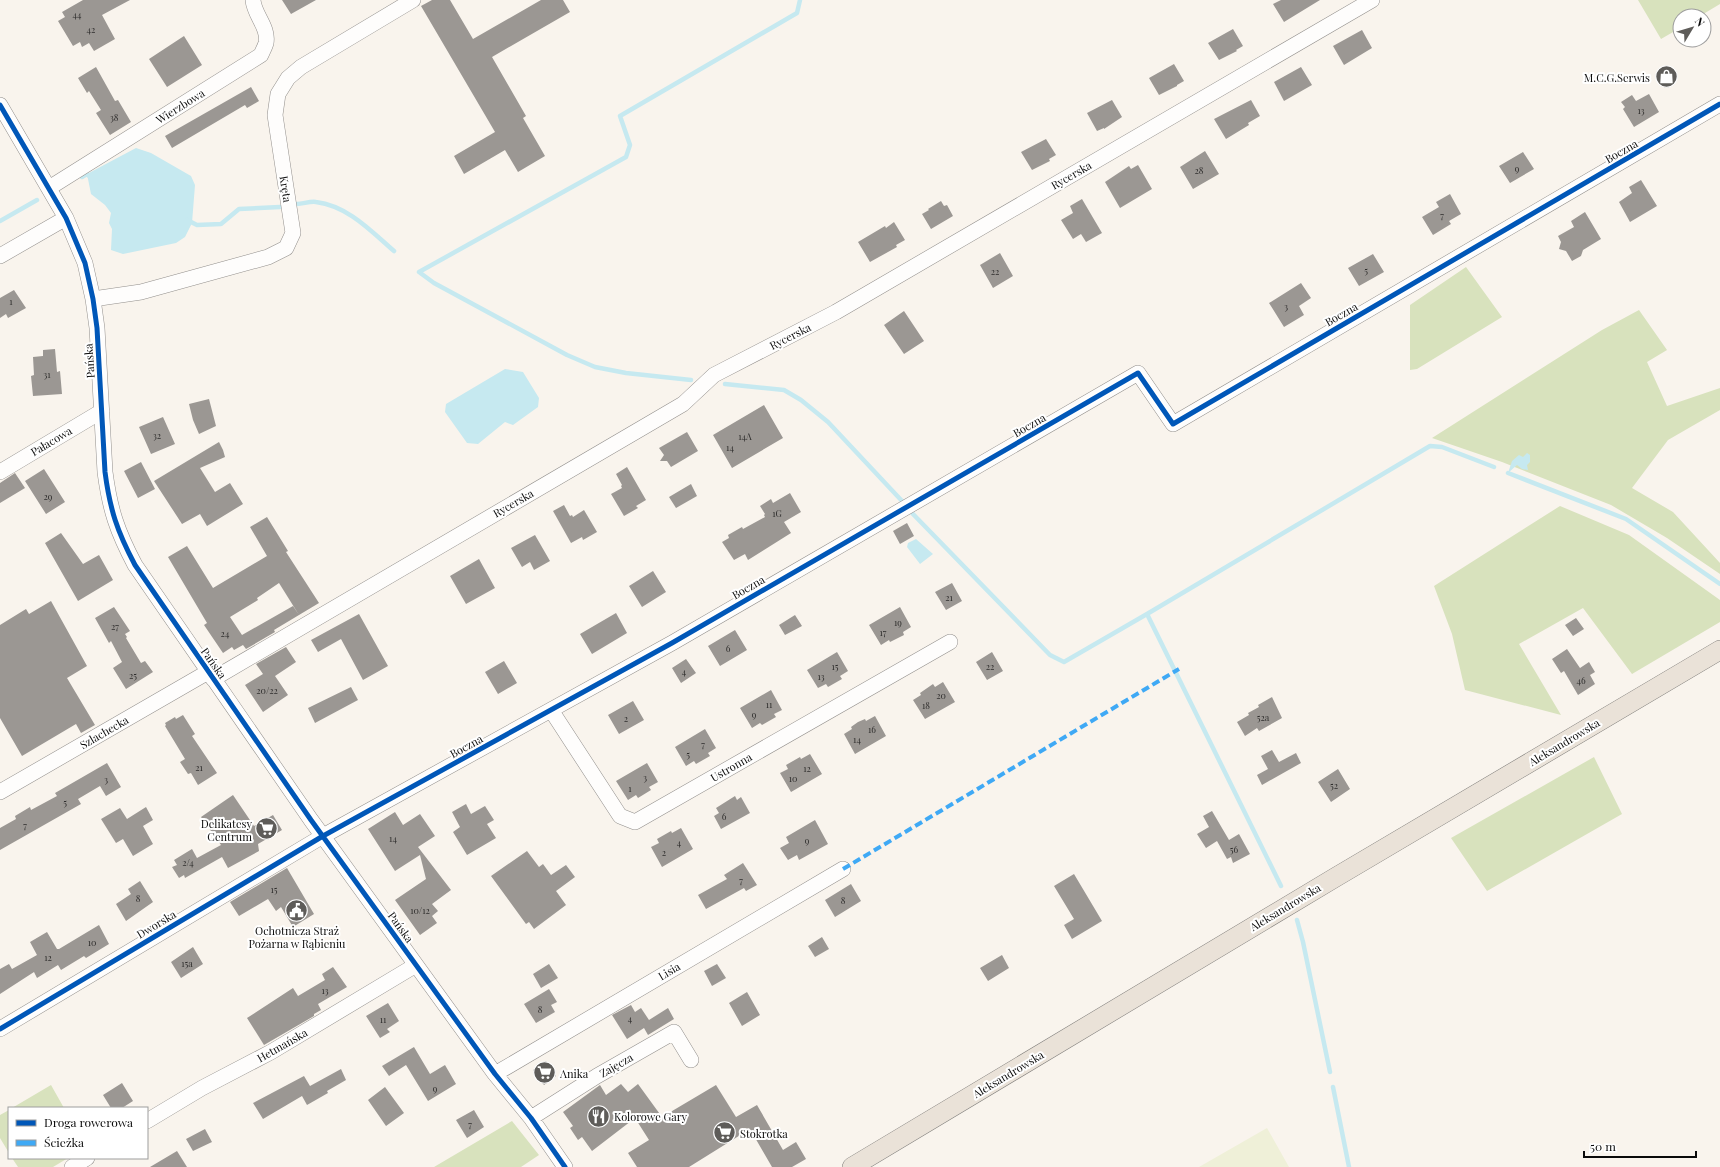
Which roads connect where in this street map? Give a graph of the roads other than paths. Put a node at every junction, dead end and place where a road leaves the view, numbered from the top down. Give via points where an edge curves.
1 (253, 0) edge
2 (413, 0) edge
3 (1372, 0) edge
4 (1720, 104) edge
5 (2, 113) edge
6 (49, 188) junction
7 (66, 218) junction
8 (0, 256) edge
9 (93, 299) junction
10 (102, 411) junction
11 (0, 472) edge
12 (950, 642) dead end
13 (1720, 650) edge
14 (210, 676) junction
15 (550, 710) junction
16 (0, 792) edge
17 (323, 836) junction
18 (843, 869) dead end
19 (416, 965) junction
20 (0, 1029) edge
21 (691, 1060) dead end
22 (495, 1074) junction
23 (531, 1118) junction
24 (148, 1120) edge
25 (85, 1159) edge
26 (72, 1167) edge
27 (565, 1167) edge
28 (852, 1167) edge

1 - 6 street, Wierzbowa via 265,28 266,43 261,55
2 - 9 street, Kręta via 301,68 288,78 278,94 275,115 293,233 286,248 268,257 141,292
3 - 14 street, Rycerska via 836,312 714,375 683,404
4 - 15 street, Boczna via 1173,424 1138,373 686,635
5 - 6 street, Pańska
6 - 7 street, Pańska
7 - 8 street
7 - 9 street, Pańska via 84,263
9 - 10 street, Pańska
10 - 11 street, Pałacowa
10 - 14 street, Pańska via 105,472 116,527 135,565
12 - 15 street, Ustronna via 635,822 620,816
13 - 28 main road, Aleksandrowska
14 - 16 street, Szlachecka
14 - 17 street, Pańska
15 - 17 street, Boczna
17 - 19 street, Pańska
17 - 20 street, Dworska
18 - 22 street, Lisia
19 - 22 street, Pańska
19 - 24 street, Hetmańska via 271,1052 202,1088
21 - 23 street, Zajęcza via 674,1032
22 - 23 street, Pańska
23 - 27 street, Pańska
25 - 26 street

